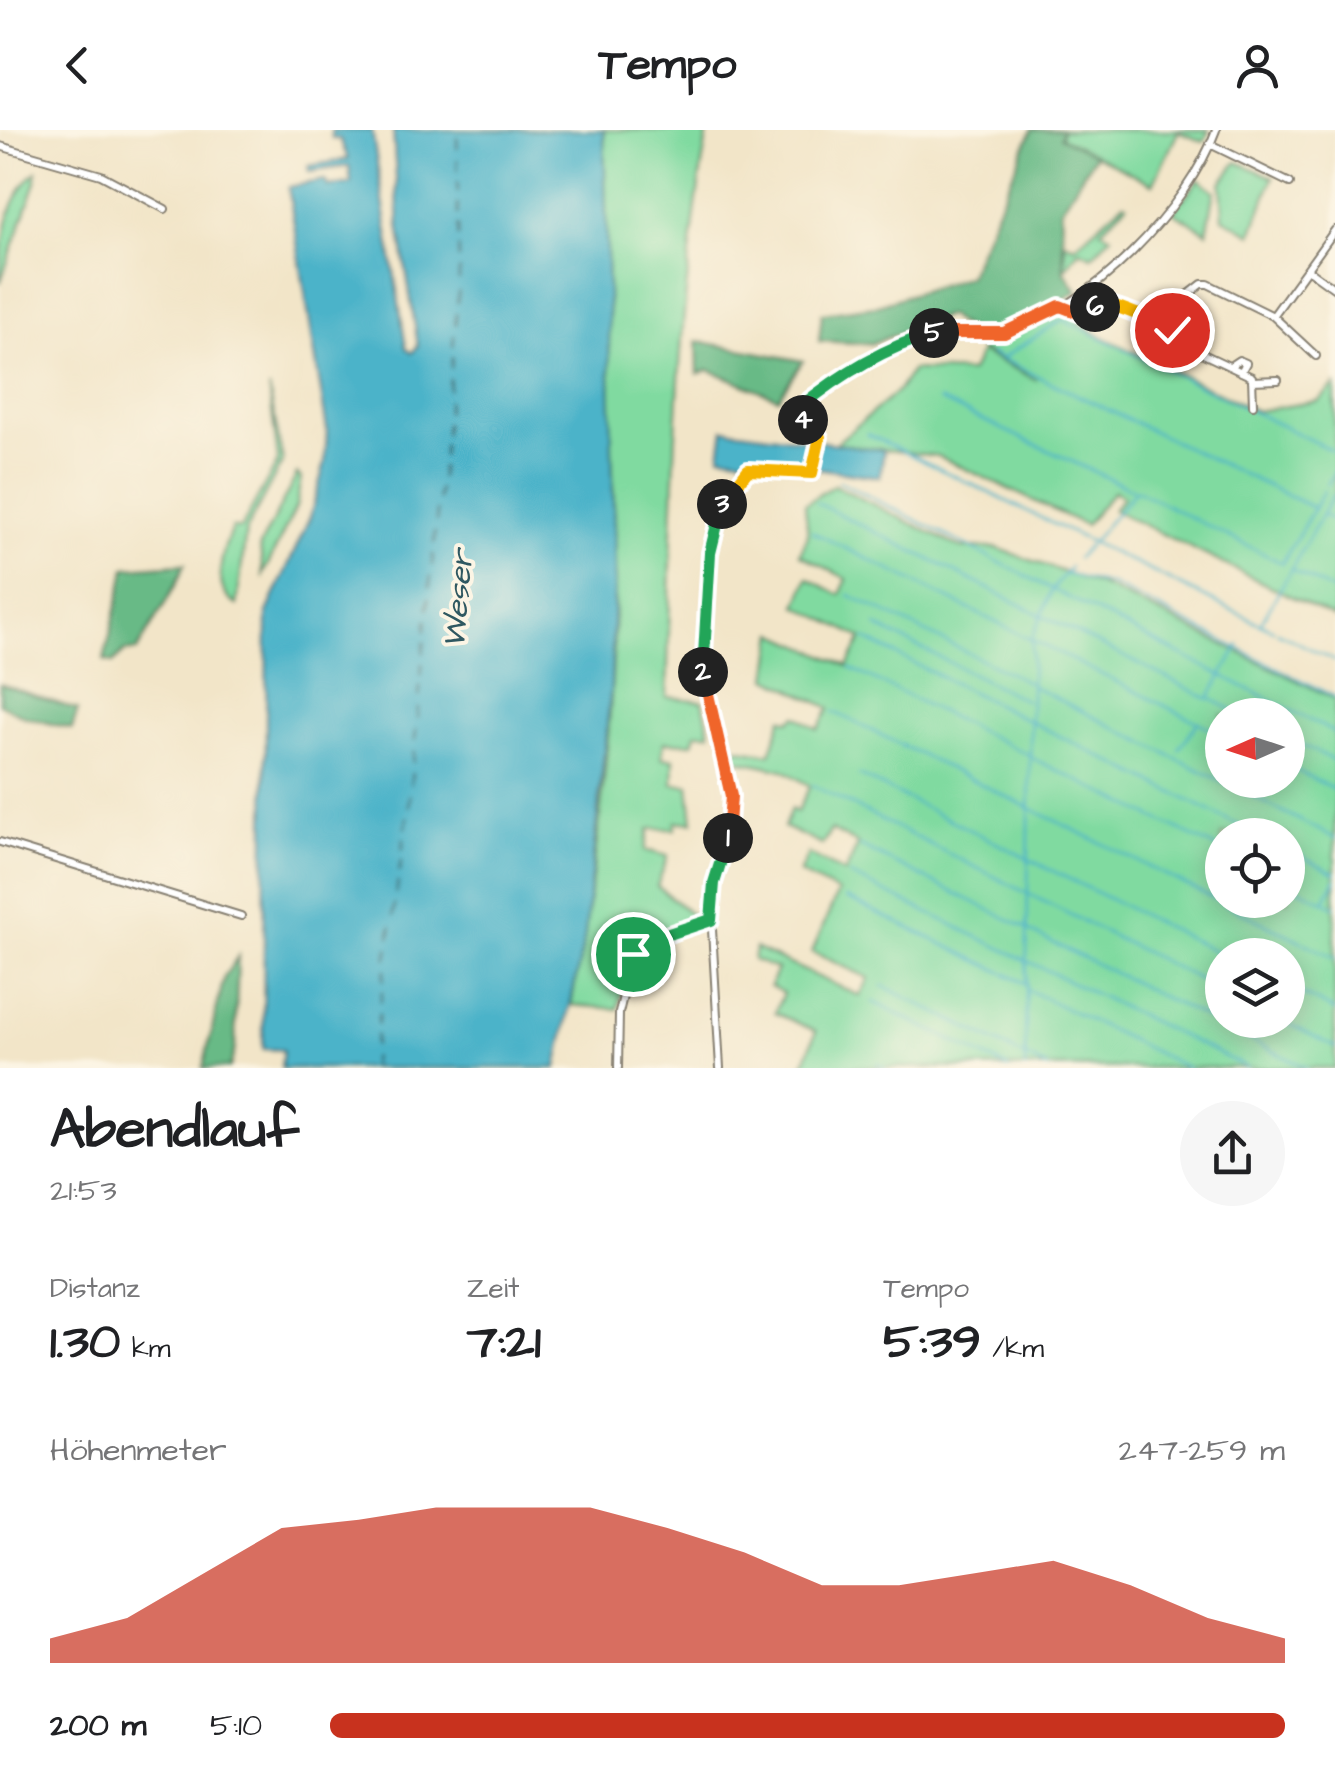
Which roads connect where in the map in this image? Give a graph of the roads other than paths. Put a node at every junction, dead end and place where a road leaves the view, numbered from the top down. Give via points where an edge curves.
1 (1216, 130) edge
2 (1210, 144) junction
3 (0, 146) edge
4 (1290, 183) dead end
5 (165, 209) dead end
6 (1335, 230) edge
7 (1306, 269) junction
8 (1335, 289) edge
9 (1060, 306) junction
10 (1164, 316) junction
11 (1273, 316) junction
12 (1316, 356) dead end
13 (1278, 380) dead end
14 (1252, 381) junction
15 (1253, 406) dead end
16 (0, 842) edge
17 (240, 916) dead end
18 (711, 920) junction
19 (618, 1068) edge
20 (720, 1068) edge

1 - 2 street
2 - 4 street
2 - 9 street via 1202,166 1138,247
3 - 5 street via 101,175
6 - 7 street
7 - 8 street
7 - 11 street
9 - 10 street via 1078,313 1107,304 1143,319
9 - 18 street via 1004,333 934,333 868,360 798,409 820,437 815,470 748,470 725,498 716,518 702,659 732,807
10 - 11 street via 1202,284
10 - 14 street via 1180,343
11 - 12 street
13 - 14 street
14 - 15 street
16 - 17 street
18 - 19 street via 633,954 619,1013
18 - 20 street

